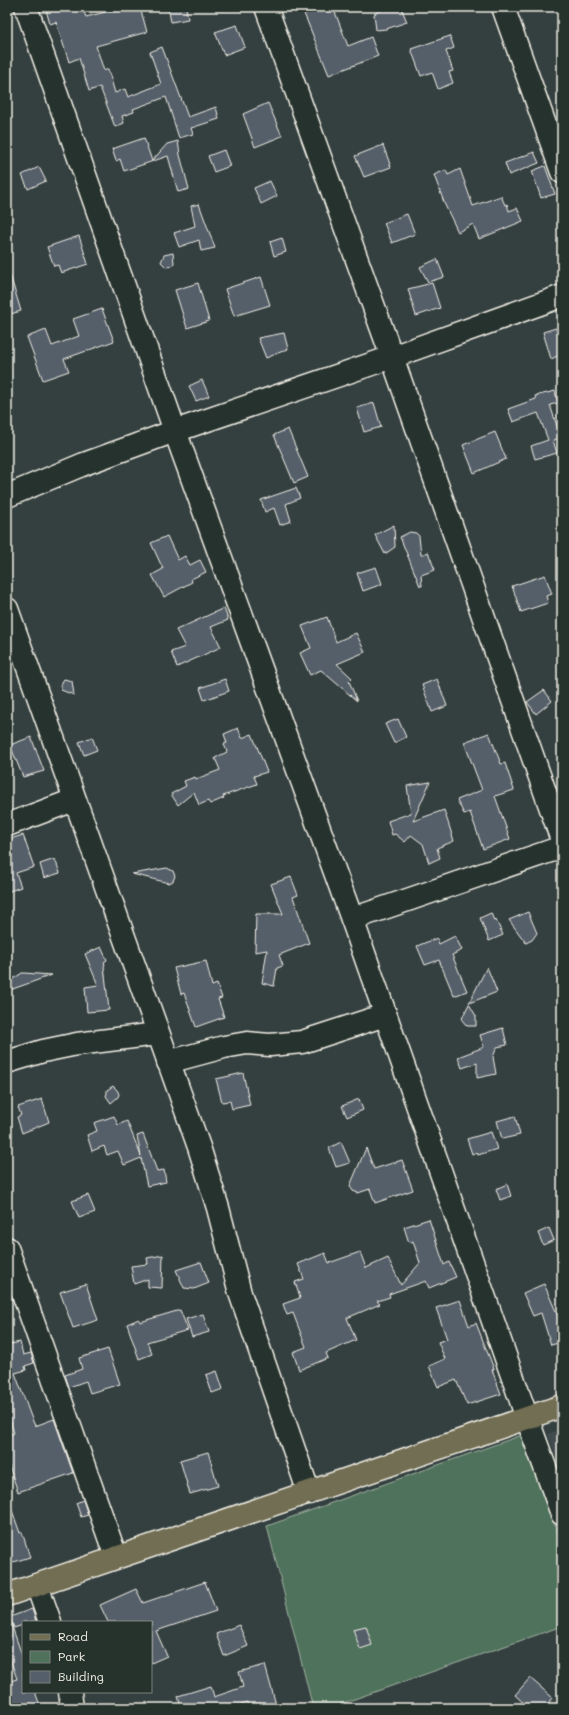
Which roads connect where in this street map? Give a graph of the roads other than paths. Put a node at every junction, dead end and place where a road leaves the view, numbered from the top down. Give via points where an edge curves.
1 (18, 7) edge
2 (26, 7) edge
3 (266, 7) edge
4 (503, 7) edge
5 (7, 11) edge
6 (562, 172) edge
7 (562, 296) edge
8 (392, 357) junction
9 (175, 431) junction
10 (7, 496) edge
11 (7, 609) edge
12 (74, 800) junction
13 (7, 824) edge
14 (562, 840) edge
15 (562, 847) edge
16 (352, 919) junction
17 (385, 1016) junction
18 (157, 1034) junction
19 (7, 1062) edge
20 (168, 1062) junction
21 (7, 1248) edge
22 (562, 1406) edge
23 (526, 1418) junction
24 (309, 1494) junction
25 (562, 1514) edge
26 (116, 1557) junction
27 (37, 1585) junction
28 (7, 1595) edge
29 (50, 1621) edge
30 (70, 1693) edge
31 (72, 1708) edge

1 - 5 street
2 - 9 street
3 - 8 street
4 - 6 street
7 - 8 street
8 - 9 street
8 - 14 street
9 - 10 street via 84,464
9 - 16 street
11 - 12 street
12 - 13 street
12 - 18 street
15 - 16 street
16 - 17 street
17 - 20 street via 302,1042 270,1046 247,1043
17 - 23 street
18 - 19 street via 77,1044
18 - 20 street
20 - 24 street via 199,1147 240,1293
21 - 26 street
22 - 23 main road
23 - 24 main road
23 - 25 street
24 - 26 main road
26 - 27 main road
27 - 28 main road
27 - 29 street
30 - 31 street

